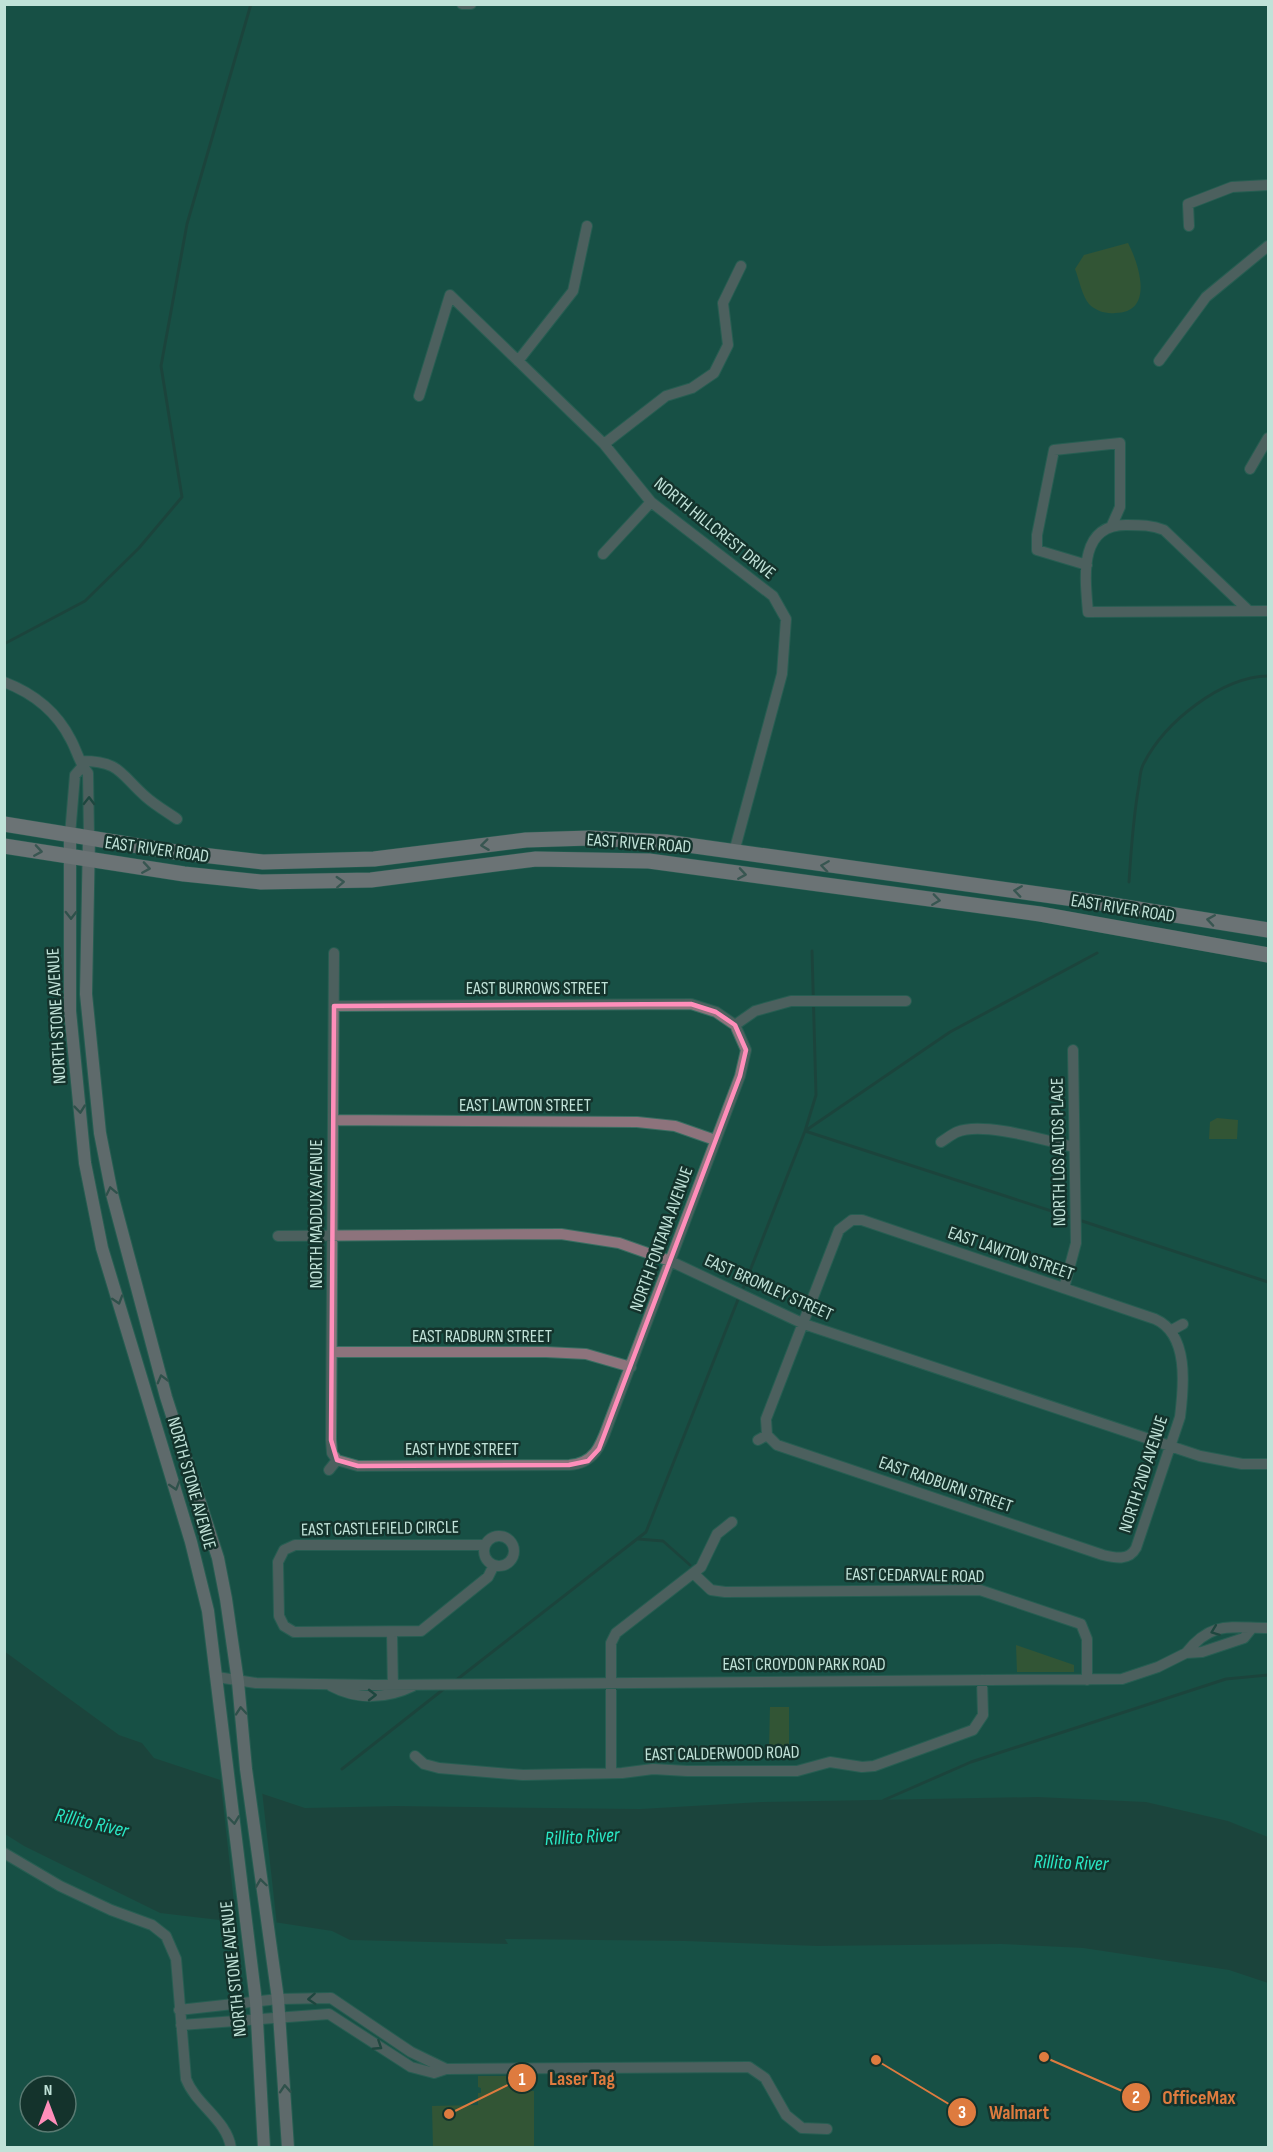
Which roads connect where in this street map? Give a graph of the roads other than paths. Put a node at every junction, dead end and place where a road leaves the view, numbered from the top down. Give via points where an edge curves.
1 (462, 4) edge
2 (470, 5) edge
3 (1269, 185) edge
4 (587, 226) dead end
5 (1189, 226) dead end
6 (1269, 246) edge
7 (741, 266) dead end
8 (518, 361) junction
9 (1160, 361) dead end
10 (419, 396) dead end
11 (1269, 438) edge
12 (604, 444) junction
13 (1250, 470) dead end
14 (651, 502) junction
15 (1112, 525) junction
16 (603, 554) dead end
17 (1087, 565) junction
18 (1248, 610) junction
19 (1269, 611) edge
20 (4, 682) edge
21 (82, 764) junction
22 (177, 819) dead end
23 (4, 824) edge
24 (70, 835) junction
25 (89, 837) junction
26 (621, 839) junction
27 (4, 846) edge
28 (734, 852) junction
29 (71, 856) junction
30 (595, 858) junction
31 (88, 859) junction
32 (501, 863) junction
33 (1269, 930) edge
34 (334, 953) dead end
35 (1269, 955) edge
36 (906, 1001) dead end
37 (334, 1006) junction
38 (735, 1025) junction
39 (1073, 1050) dead end
40 (333, 1120) junction
41 (715, 1140) junction
42 (941, 1142) dead end
43 (1074, 1147) junction
44 (278, 1236) dead end
45 (333, 1236) junction
46 (670, 1261) junction
47 (1064, 1288) junction
48 (804, 1324) junction
49 (1183, 1324) dead end
50 (1172, 1330) junction
51 (332, 1352) junction
52 (631, 1367) junction
53 (1171, 1447) junction
54 (337, 1460) junction
55 (588, 1461) joint
56 (1269, 1464) edge
57 (329, 1470) dead end
58 (732, 1522) dead end
59 (485, 1545) junction
60 (1127, 1556) junction
61 (494, 1565) junction
62 (1132, 1567) dead end
63 (693, 1573) junction
64 (1252, 1628) junction
65 (1269, 1628) edge
66 (392, 1632) junction
67 (1186, 1653) junction
68 (218, 1677) junction
69 (982, 1680) junction
70 (1088, 1680) junction
71 (238, 1682) junction
72 (609, 1682) junction
73 (393, 1690) junction
74 (415, 1756) dead end
75 (611, 1773) junction
76 (4, 1852) edge
77 (278, 1999) junction
78 (256, 2002) junction
79 (179, 2010) junction
80 (280, 2019) junction
81 (258, 2022) junction
82 (181, 2025) junction
83 (446, 2069) junction
84 (827, 2130) dead end
85 (231, 2148) edge
86 (264, 2148) edge
87 (288, 2148) edge

1 - 2 street
3 - 5 street via 1233,187 1188,204
4 - 8 street via 573,291
6 - 9 street via 1206,297
7 - 12 street via 723,303 728,345 714,374 692,388 666,396
8 - 10 street, NORTH HILLCREST DRIVE via 450,295
8 - 12 street, NORTH HILLCREST DRIVE
11 - 13 street
12 - 14 street, NORTH HILLCREST DRIVE
14 - 16 street
14 - 28 street, NORTH HILLCREST DRIVE via 773,596 786,619 782,674
15 - 17 street via 1097,534
15 - 17 street via 1120,507 1120,443 1054,450 1037,535 1038,550
15 - 18 street via 1153,525 1164,530
17 - 18 street via 1089,612
18 - 19 street
20 - 21 street via 41,701 70,738
21 - 22 street via 103,761 118,767 145,796
21 - 24 street via 75,776
25 -> 21 street via 88,773
23 - 24 main road, EAST RIVER ROAD
24 - 25 main road, EAST RIVER ROAD
24 - 29 main road, NORTH STONE AVENUE
26 -> 25 main road, EAST RIVER ROAD via 526,840 374,859 286,862 187,854
25 - 31 main road, NORTH STONE AVENUE
26 - 28 main road, EAST RIVER ROAD
26 - 32 main road via 585,847 513,852
27 -> 29 main road, EAST RIVER ROAD
28 - 30 main road via 722,859 626,849
33 -> 28 main road, EAST RIVER ROAD
29 - 31 main road, EAST RIVER ROAD
29 -> 68 main road, NORTH STONE AVENUE via 70,1011 85,1163 102,1248 191,1542 208,1611
30 - 32 main road, EAST RIVER ROAD
30 -> 35 main road, EAST RIVER ROAD via 686,865 1040,914
31 -> 32 main road, EAST RIVER ROAD via 221,878 320,883
71 -> 31 main road, NORTH STONE AVENUE via 218,1558 166,1397 112,1194 100,1133 86,994
34 - 37 street, NORTH MADDUX AVENUE
36 - 38 street via 791,1002 755,1011
37 - 38 street, EAST BURROWS STREET via 691,1004 716,1012
37 - 40 street, NORTH MADDUX AVENUE
38 - 41 street, NORTH FONTANA AVENUE via 746,1050
39 - 43 street, NORTH LOS ALTOS PLACE
40 - 41 street, EAST LAWTON STREET via 637,1122 675,1126
40 - 45 street, NORTH MADDUX AVENUE
41 - 46 street, NORTH FONTANA AVENUE
42 - 43 street via 958,1131 980,1130 1015,1133
43 - 47 street, NORTH LOS ALTOS PLACE via 1076,1243
44 - 45 street, EAST BROMLEY STREET
45 - 46 street, EAST BROMLEY STREET via 561,1234 619,1243
45 - 51 street, NORTH MADDUX AVENUE
46 - 48 street, EAST BROMLEY STREET
46 - 52 street, NORTH FONTANA AVENUE
47 - 48 street, EAST LAWTON STREET via 862,1220 852,1220 839,1230
47 - 50 street, EAST LAWTON STREET via 1155,1319
48 - 53 street, EAST BROMLEY STREET
48 - 60 street, EAST RADBURN STREET via 766,1419 763,1437 1103,1555
49 - 50 street
50 - 53 street, NORTH 2ND AVENUE via 1180,1356 1182,1403
51 - 52 street, EAST RADBURN STREET via 586,1354
51 - 54 street, NORTH MADDUX AVENUE via 332,1447
52 - 55 street, NORTH FONTANA AVENUE via 599,1449
53 - 56 street, EAST BROMLEY STREET via 1219,1460
53 - 60 street, NORTH 2ND AVENUE via 1136,1548
54 - 55 street, EAST HYDE STREET via 358,1466 569,1465
54 - 57 street
58 - 63 street via 717,1534 701,1567
59 - 61 street via 485,1557
59 - 61 street, EAST CASTLEFIELD CIRCLE via 499,1536 511,1543 514,1552 510,1561
59 - 66 street, EAST CASTLEFIELD CIRCLE via 295,1545 284,1550 278,1562 279,1616 284,1626 294,1632
60 - 62 street
61 - 66 street, EAST CASTLEFIELD CIRCLE via 488,1577 421,1631
63 - 70 street, EAST CEDARVALE ROAD via 711,1590 725,1592 995,1593 1081,1624 1087,1639
63 - 72 street via 616,1633 611,1643
64 - 65 street, EAST CROYDON PARK ROAD
64 - 67 street, EAST CROYDON PARK ROAD via 1244,1638 1202,1652
64 -> 67 street, EAST CROYDON PARK ROAD via 1230,1625 1199,1637
66 - 73 street
67 - 70 street, EAST CROYDON PARK ROAD via 1122,1679
68 - 71 street, EAST CROYDON PARK ROAD
68 -> 78 main road, NORTH STONE AVENUE
69 - 70 street, EAST CROYDON PARK ROAD
69 - 72 street, EAST CROYDON PARK ROAD
69 - 75 street, EAST CALDERWOOD ROAD via 982,1715 973,1730 885,1763 862,1767 830,1762 797,1771 687,1772 653,1768
71 - 73 street, EAST CROYDON PARK ROAD via 328,1684 349,1695
77 -> 71 main road, NORTH STONE AVENUE
72 - 73 street, EAST CROYDON PARK ROAD via 421,1684
72 - 75 street
74 - 75 street, EAST CALDERWOOD ROAD via 424,1764 457,1770
76 - 79 street via 70,1891 162,1931 176,1959
77 - 78 street
77 - 80 main road, NORTH STONE AVENUE
83 -> 77 street via 411,2052 331,1998
78 - 79 street
78 - 81 main road, NORTH STONE AVENUE
79 - 82 street
80 - 81 street
80 -> 83 street via 329,2014 411,2067 434,2073
87 -> 80 main road, NORTH STONE AVENUE
81 - 82 street
81 - 86 main road, NORTH STONE AVENUE
82 - 85 street via 186,2079 226,2131
83 - 84 street via 749,2067 765,2078 786,2115 802,2128

